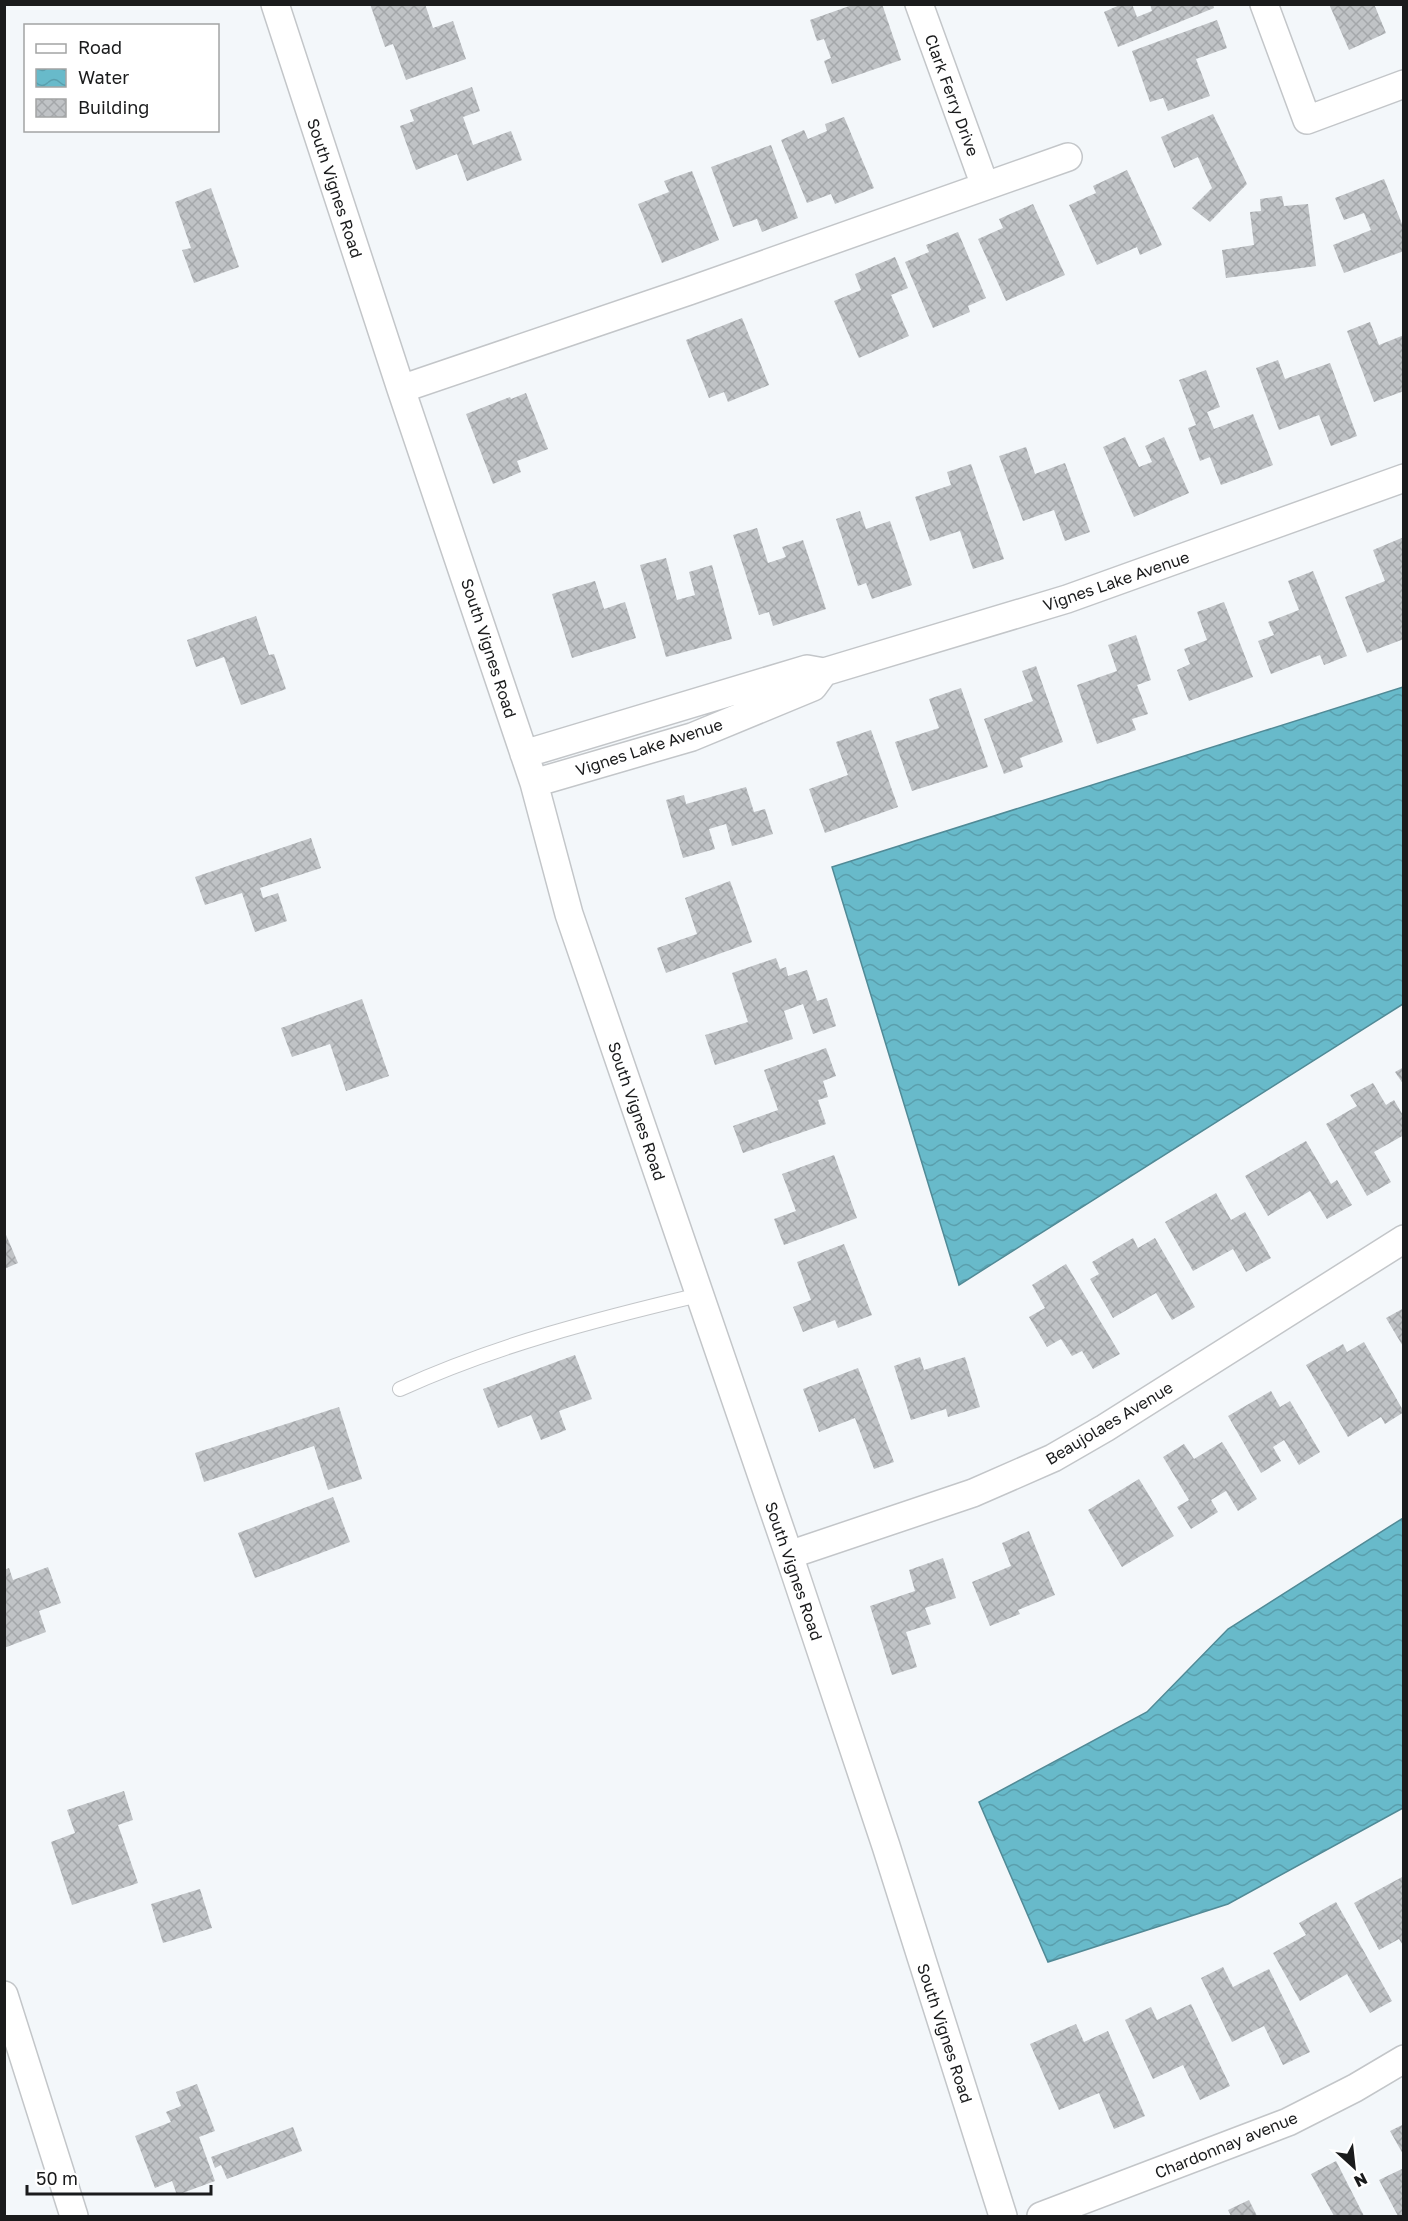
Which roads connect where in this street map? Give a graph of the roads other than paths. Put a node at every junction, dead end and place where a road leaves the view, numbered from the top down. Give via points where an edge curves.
1 (275, 4) edge
2 (919, 4) edge
3 (1264, 4) edge
4 (1404, 84) edge
5 (1068, 157) dead end
6 (984, 186) junction
7 (400, 389) junction
8 (1404, 478) edge
9 (824, 672) junction
10 (525, 754) junction
11 (534, 783) junction
12 (1404, 1239) edge
13 (699, 1295) junction
14 (400, 1389) dead end
15 (789, 1556) junction
16 (4, 1995) edge
17 (1404, 2059) edge
18 (74, 2217) edge
19 (1003, 2217) edge
20 (1041, 2217) edge

1 - 7 street, South Vignes Road
2 - 6 street, Clark Ferry Drive
3 - 4 street via 1307,120
5 - 6 street
6 - 7 street
7 - 10 street, South Vignes Road
8 - 9 street, Vignes Lake Avenue via 1067,599
9 - 10 street, Vignes Lake Avenue via 807,669
9 - 11 street, Vignes Lake Avenue via 813,687 692,736
10 - 11 street, South Vignes Road
11 - 13 street, South Vignes Road via 569,914
12 - 15 street, Beaujolaes Avenue via 1053,1458 993,1486
13 - 14 lane via 533,1339 444,1369
13 - 15 street, South Vignes Road
15 - 19 street, South Vignes Road
16 - 18 street
17 - 20 street, Chardonnay avenue via 1288,2122

